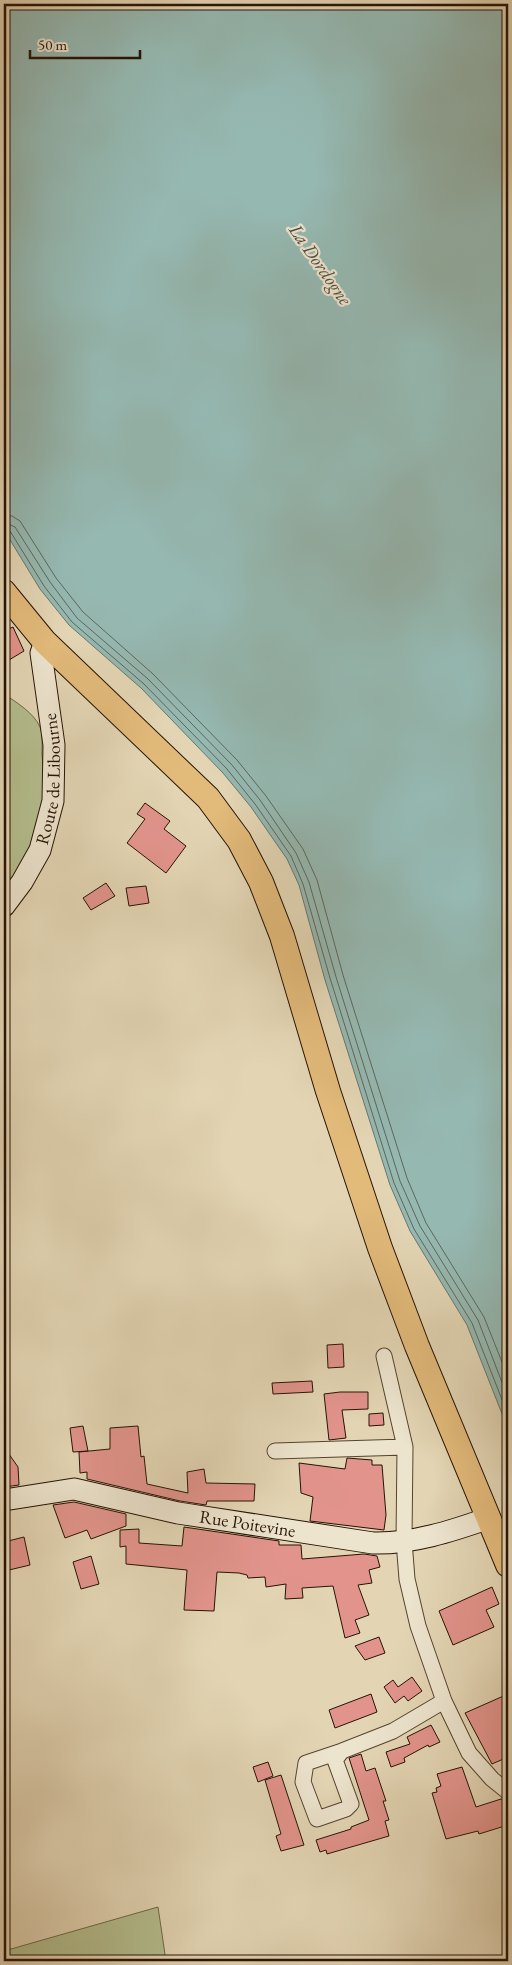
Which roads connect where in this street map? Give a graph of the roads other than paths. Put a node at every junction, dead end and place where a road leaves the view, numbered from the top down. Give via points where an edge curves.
1 (4, 592) edge
2 (45, 642) junction
3 (4, 906) edge
4 (384, 1356) dead end
5 (405, 1447) junction
6 (275, 1451) dead end
7 (4, 1500) edge
8 (489, 1518) junction
9 (404, 1541) junction
10 (508, 1565) edge
11 (444, 1701) junction
12 (342, 1751) junction
13 (508, 1792) edge

1 - 2 main road
2 - 3 street, Route de Libourne via 41,653 54,745 53,801 40,850
2 - 8 main road via 208,798 239,840 262,882 380,1248
4 - 5 street
5 - 6 street
5 - 9 street
7 - 9 street, Rue Poitevine via 74,1489 178,1513 373,1543
8 - 9 street, Rue Poitevine
8 - 10 main road
9 - 11 street via 407,1579 418,1626
11 - 12 street via 392,1731
11 - 13 street via 469,1752
12 - 12 street via 335,1760 351,1804 346,1809 317,1819 303,1782 306,1762

